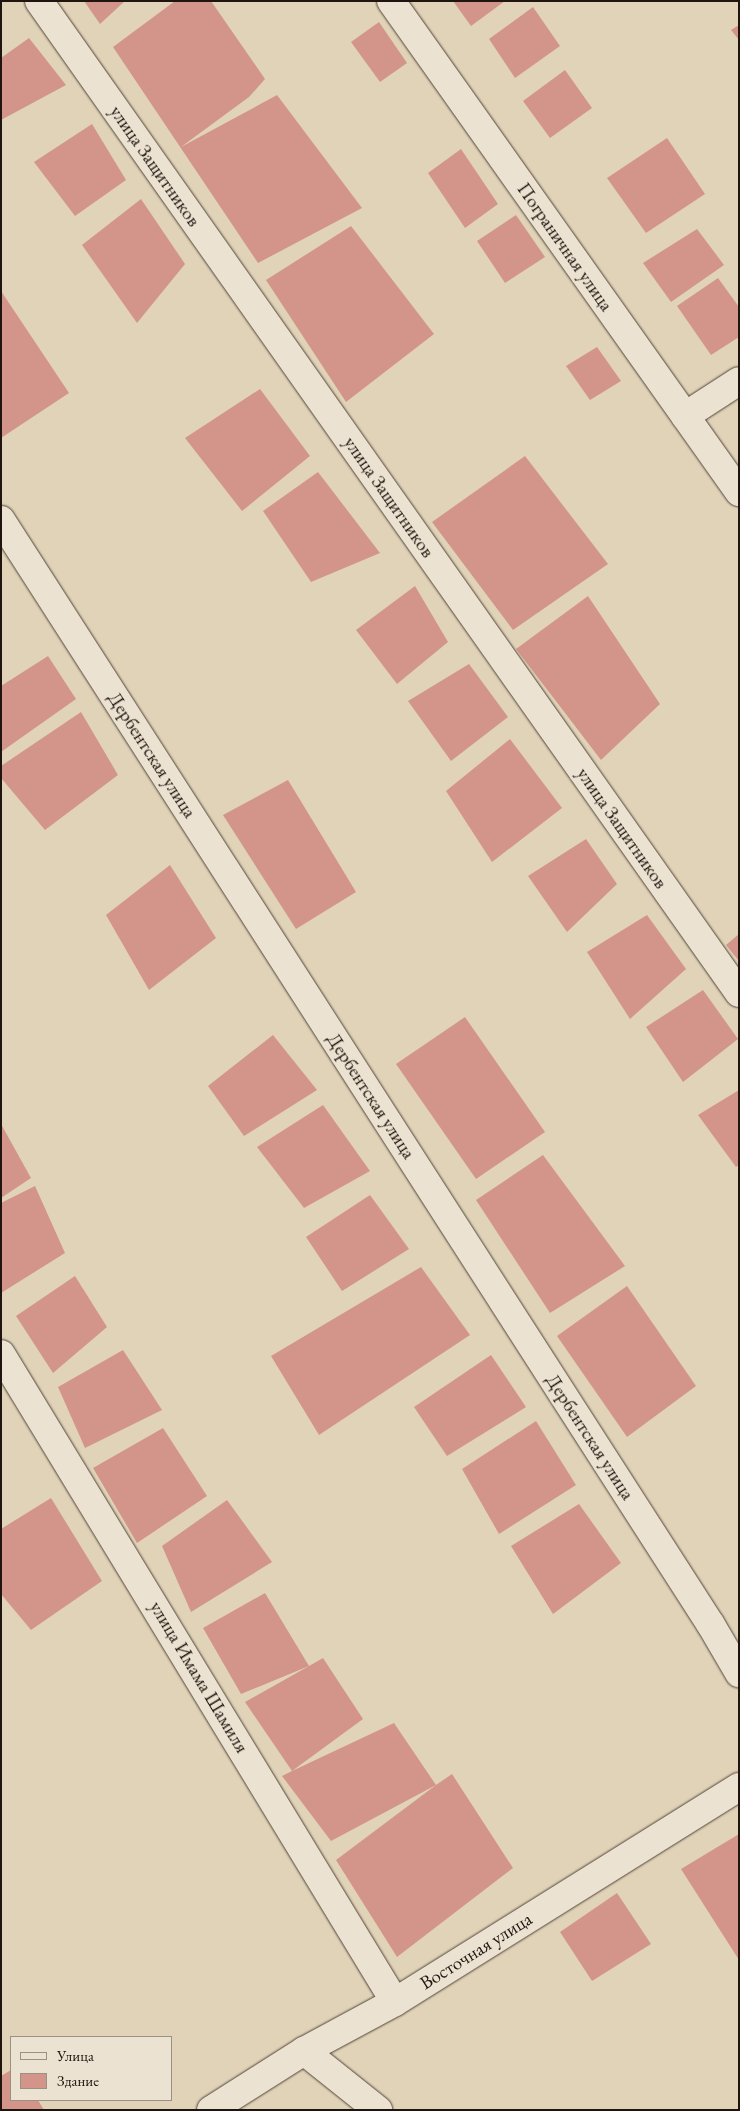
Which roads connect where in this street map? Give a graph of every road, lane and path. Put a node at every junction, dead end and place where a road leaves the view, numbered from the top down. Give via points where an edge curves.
1 (39, 1) edge
2 (392, 1) edge
3 (739, 381) edge
4 (685, 416) junction
5 (739, 492) edge
6 (1, 520) edge
7 (739, 993) edge
8 (1, 1354) edge
9 (739, 1673) edge
10 (739, 1787) edge
11 (395, 2002) junction
12 (304, 2051) junction
13 (211, 2110) edge
14 (378, 2110) edge

1 - 7 street, улица Защитников
2 - 4 street, Пограничная улица
3 - 4 street
4 - 5 street, Пограничная улица
6 - 9 street, Дербентская улица
8 - 11 street, улица Имама Шамиля
10 - 11 street, Восточная улица
11 - 12 street, Восточная улица
12 - 13 street, Восточная улица
12 - 14 street

